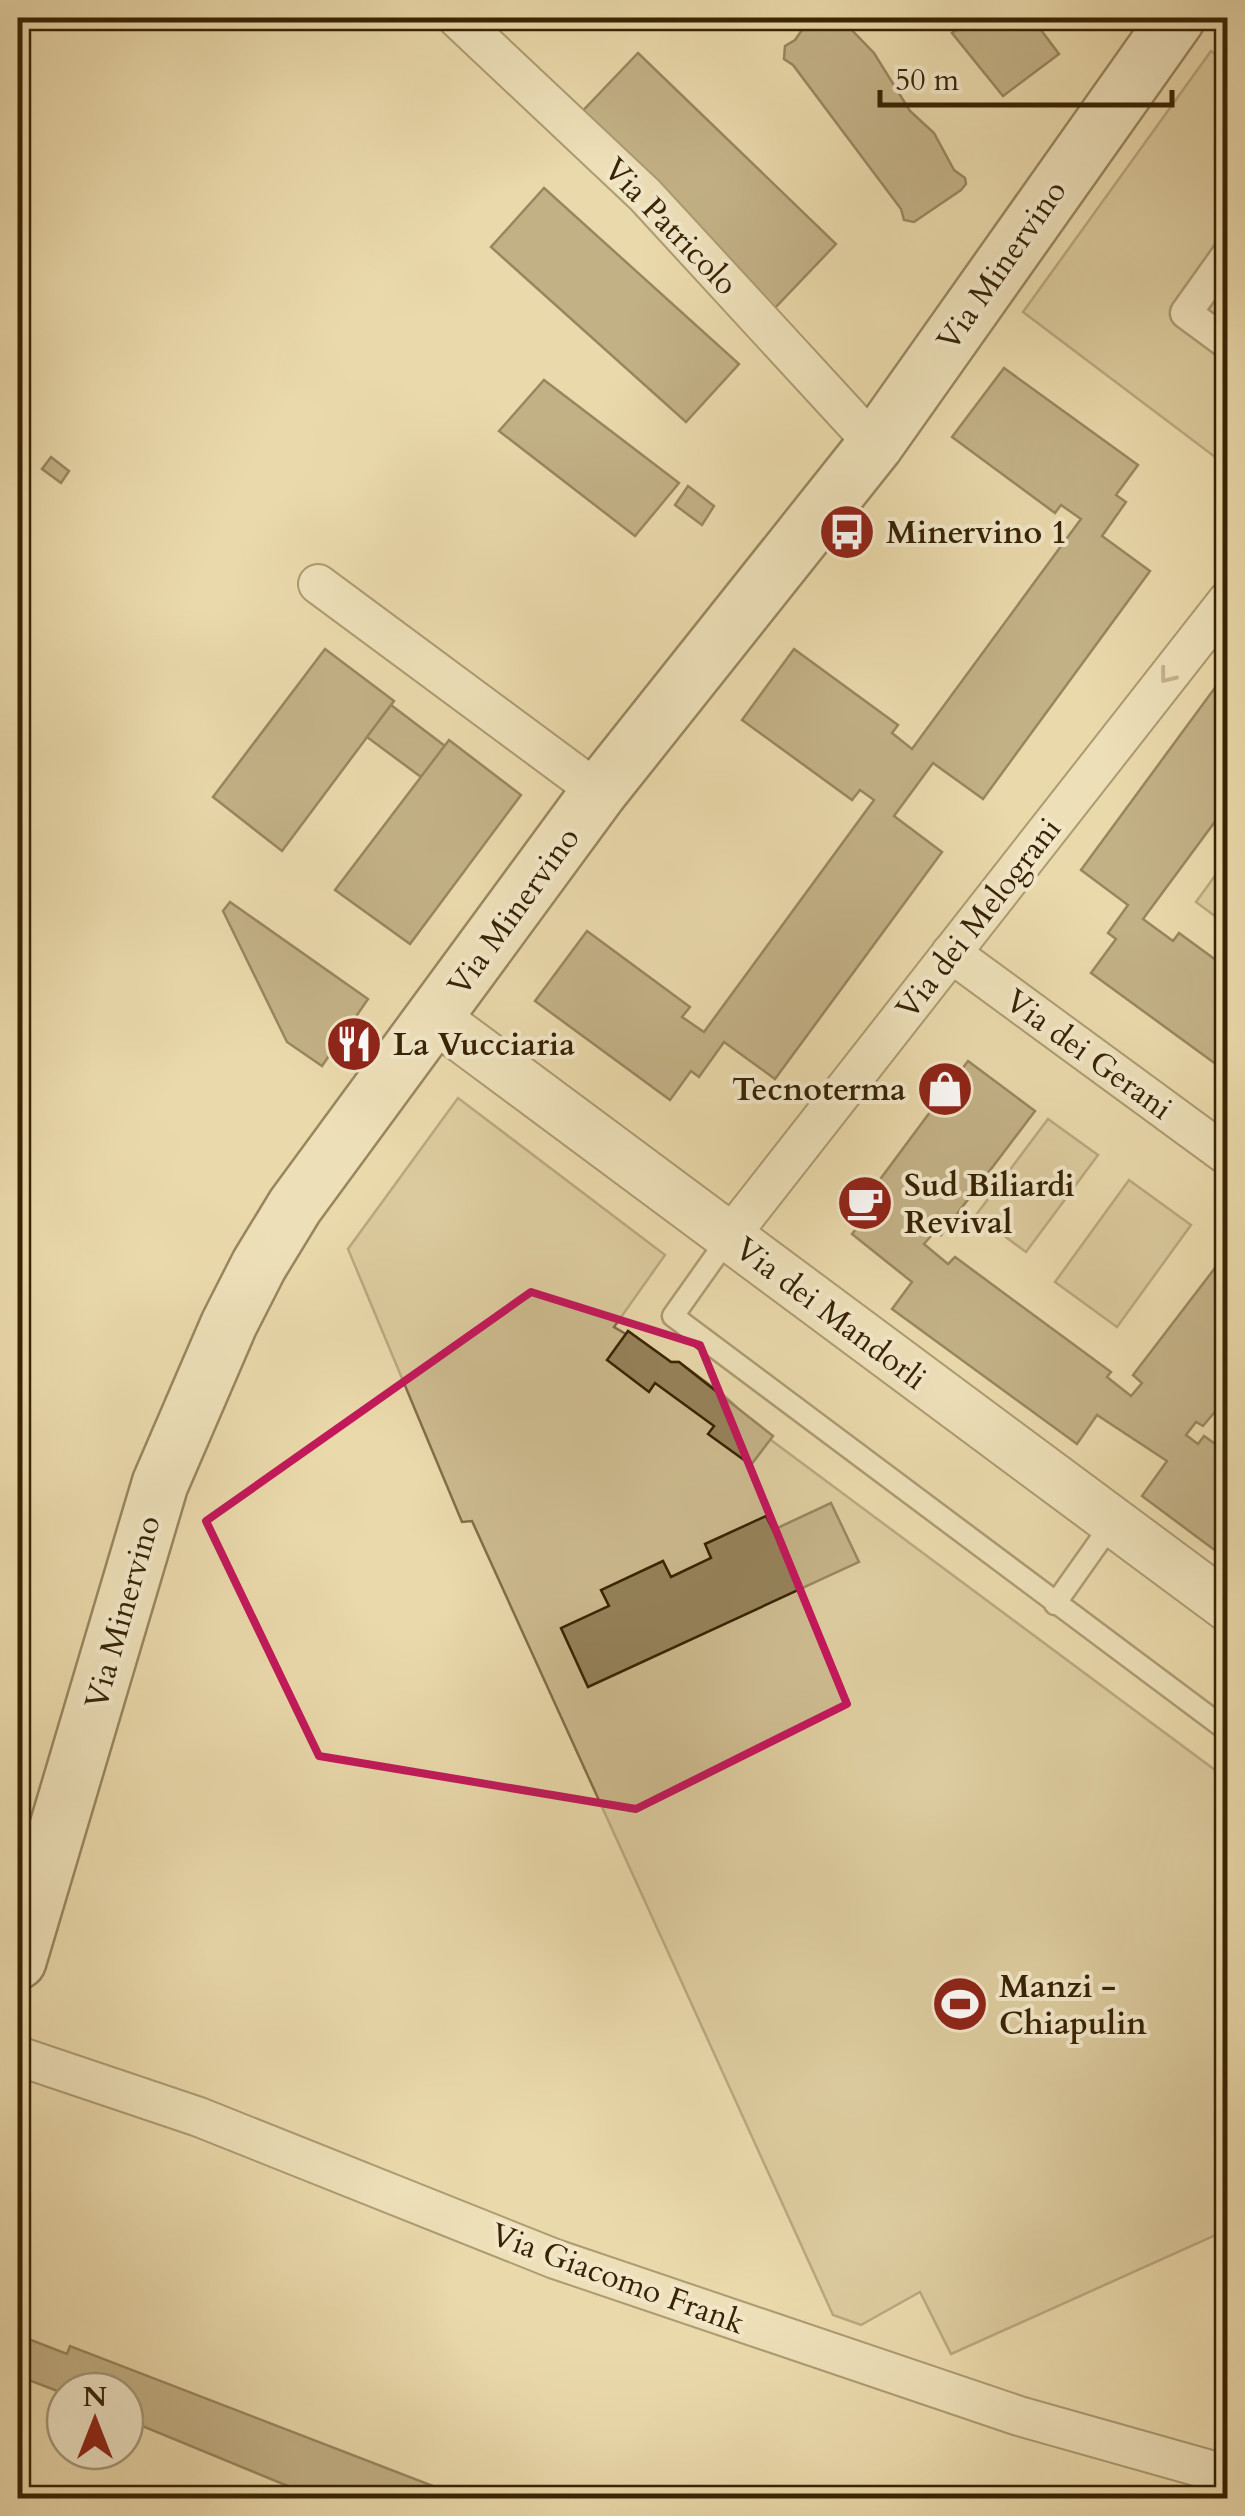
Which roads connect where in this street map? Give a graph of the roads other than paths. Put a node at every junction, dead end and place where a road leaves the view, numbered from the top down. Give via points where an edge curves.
1 (457, 18) edge
2 (1177, 18) edge
3 (1228, 254) edge
4 (1228, 344) edge
5 (875, 444) junction
6 (318, 584) dead end
7 (1228, 600) edge
8 (599, 792) junction
9 (951, 953) junction
10 (435, 1018) junction
11 (1228, 1156) edge
12 (729, 1236) junction
13 (1113, 1522) junction
14 (1054, 1604) junction
15 (1228, 1607) edge
16 (1228, 1731) edge
17 (18, 1961) edge
18 (18, 2056) edge
19 (1228, 2475) edge

1 - 5 street, Via Patricolo via 645,195
2 - 5 main road, Via Minervino
3 - 4 street via 1186,313
5 - 8 main road, Via Minervino
6 - 8 street
7 -> 9 street, Via dei Melograni
8 - 10 main road, Via Minervino
9 - 11 street, Via dei Gerani
9 - 12 street, Via dei Melograni
10 - 12 street, Via dei Mandorli
10 - 17 main road, Via Minervino via 295,1206 201,1382 145,1530
12 - 13 street, Via dei Mandorli
12 - 14 lane via 673,1316
13 - 14 lane
13 - 15 street, Via dei Mandorli
14 - 16 lane
18 - 19 street, Via Giacomo Frank via 199,2116 554,2259 1019,2416

